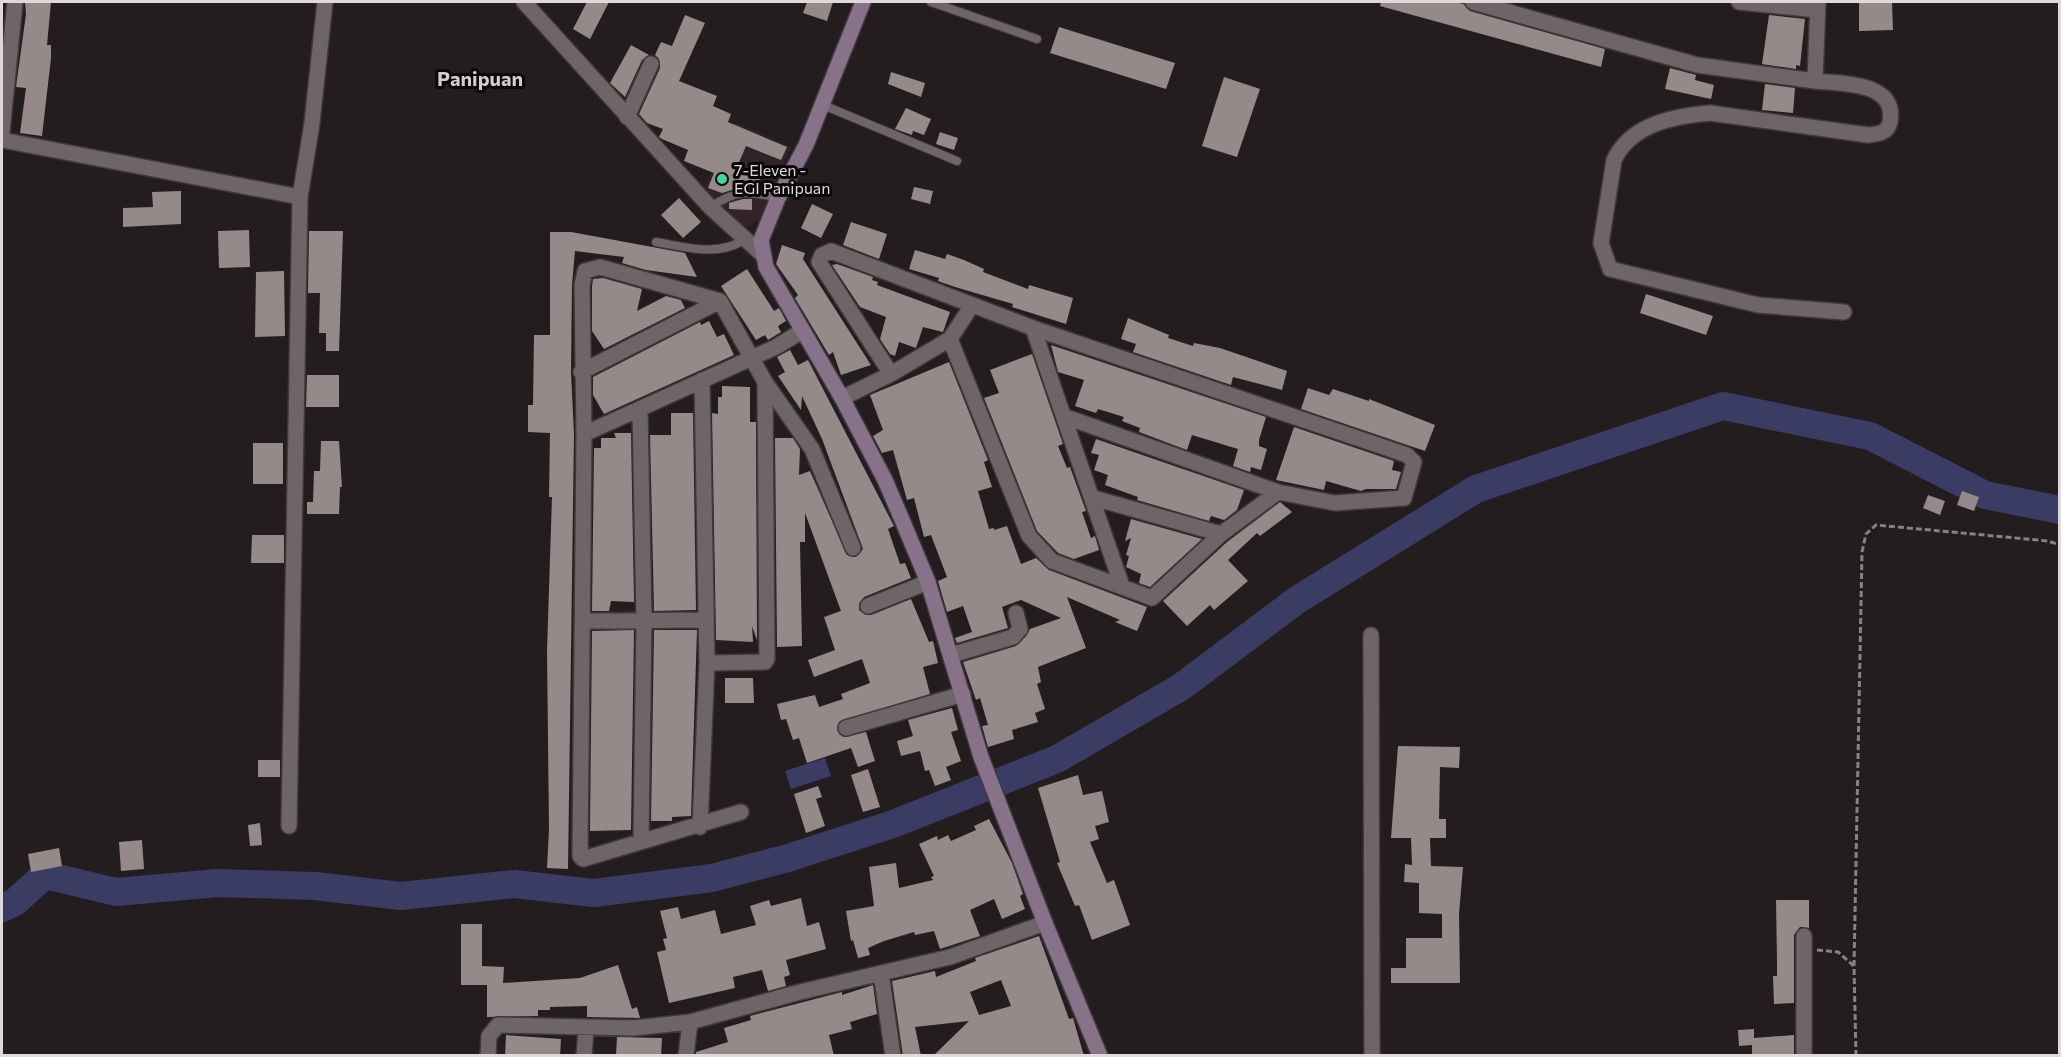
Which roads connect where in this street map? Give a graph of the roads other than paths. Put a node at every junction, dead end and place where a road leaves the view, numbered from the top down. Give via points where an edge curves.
1 (15, 2) edge
2 (325, 2) edge
3 (524, 2) edge
4 (863, 2) edge
5 (930, 2) edge
6 (1473, 2) edge
7 (1739, 2) edge
8 (1818, 6) edge
9 (1037, 39) dead end
10 (651, 64) dead end
11 (1815, 81) junction
12 (823, 105) junction
13 (627, 117) junction
14 (2, 132) edge
15 (2, 140) edge
16 (957, 161) dead end
17 (300, 197) junction
18 (778, 198) junction
19 (710, 207) junction
20 (744, 240) junction
21 (656, 242) dead end
22 (764, 256) junction
23 (720, 301) junction
24 (972, 305) junction
25 (1844, 312) dead end
26 (1033, 328) junction
27 (802, 331) junction
28 (950, 339) junction
29 (752, 358) junction
30 (581, 372) junction
31 (891, 374) junction
32 (702, 380) junction
33 (765, 382) junction
34 (842, 398) junction
35 (640, 409) junction
36 (1066, 417) junction
37 (584, 434) junction
38 (1278, 492) junction
39 (1094, 498) junction
40 (1221, 534) junction
41 (852, 548) dead end
42 (928, 582) junction
43 (1122, 586) junction
44 (868, 606) dead end
45 (1016, 613) dead end
46 (706, 620) junction
47 (582, 621) junction
48 (644, 621) junction
49 (1371, 635) dead end
50 (951, 655) junction
51 (707, 663) junction
52 (963, 694) junction
53 (846, 728) dead end
54 (741, 812) dead end
55 (289, 826) dead end
56 (700, 827) junction
57 (641, 842) junction
58 (1045, 923) junction
59 (1804, 936) dead end
60 (881, 972) junction
61 (690, 1022) junction
62 (586, 1029) junction
63 (488, 1056) edge
64 (584, 1056) edge
65 (686, 1056) edge
66 (893, 1056) edge
67 (1100, 1056) edge
68 (1372, 1056) edge
69 (1804, 1056) edge

1 - 14 street
2 - 17 street
3 - 13 street
4 - 12 main road
5 - 9 lane
6 - 11 street via 1697,65
7 - 8 street
8 - 11 street
10 - 13 street
11 - 25 street via 1873,88 1887,102 1889,126 1878,134 1868,135 1710,113 1663,121 1630,136 1618,150 1601,243 1610,269 1645,279 1758,305
12 - 16 lane
12 - 18 main road
13 - 19 street
15 - 17 street
17 - 55 street
18 - 19 lane via 732,193
18 - 22 main road via 761,240
19 - 20 street
20 - 21 lane via 729,250
20 - 22 street
22 - 27 main road via 766,267
23 - 29 street
23 - 30 street
23 - 30 street via 600,267 590,268 583,277
24 - 26 street
24 - 28 street
24 - 31 street via 831,251 822,255 819,262
26 - 36 street
26 - 38 street via 1407,455 1414,462 1407,494 1397,500 1335,503
27 - 29 street
27 - 34 main road
28 - 31 street
28 - 43 street via 1029,536 1052,561
29 - 32 street
29 - 33 street
30 - 37 street
31 - 34 street
32 - 35 street
32 - 46 street
33 - 41 street via 812,449
33 - 51 street via 767,659
34 - 42 main road via 885,480
35 - 37 street
35 - 48 street
36 - 38 street
36 - 39 street
37 - 47 street
38 - 40 street
39 - 40 street
39 - 43 street
40 - 43 street via 1152,598
42 - 44 street
42 - 50 main road
45 - 50 street via 1020,629 1013,637
46 - 48 street
46 - 51 street
47 - 48 street
47 - 57 street via 580,856 583,859
48 - 57 street
49 - 68 street
50 - 52 main road
51 - 56 street
52 - 53 street
52 - 58 main road via 981,757
54 - 56 street
56 - 57 street
58 - 60 street via 950,957
58 - 67 main road
59 - 69 street
60 - 61 street
60 - 66 street
61 - 62 street via 634,1029
61 - 65 street
62 - 63 street via 498,1025 489,1036
62 - 64 street

